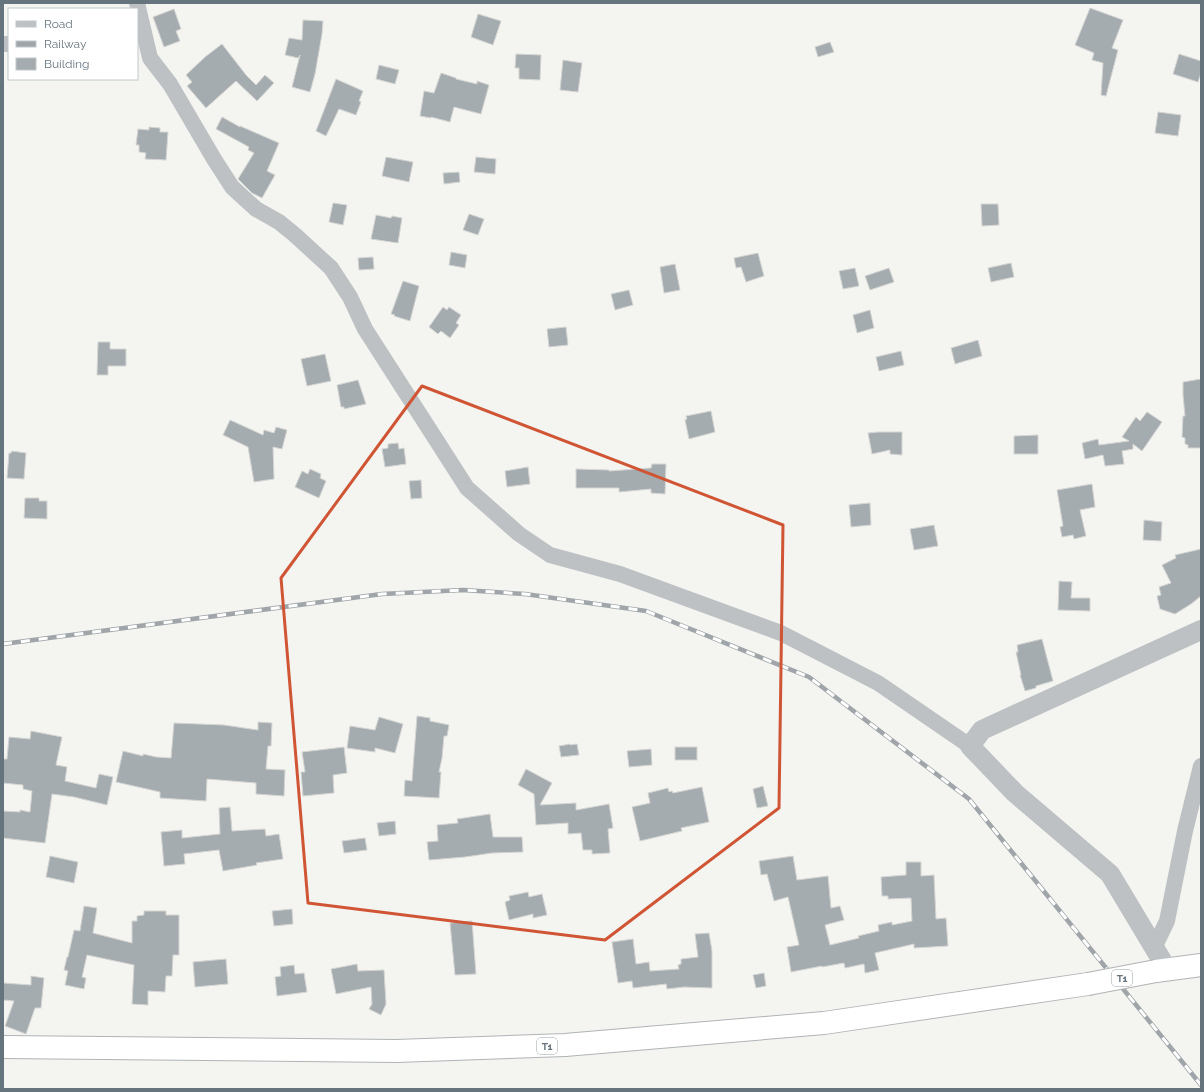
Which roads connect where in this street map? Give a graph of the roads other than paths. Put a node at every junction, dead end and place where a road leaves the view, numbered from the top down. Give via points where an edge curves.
1 (138, 12) edge
2 (143, 58) edge
3 (1201, 630) edge
4 (970, 746) junction
5 (1201, 766) edge
6 (1154, 948) junction
7 (1201, 965) edge
8 (1161, 970) junction
9 (3, 1047) edge

1 - 2 street
2 - 4 street via 170,84 232,187 256,210 280,222 331,268 350,297 365,329 467,488 519,534 550,555 620,574 781,633 878,683
3 - 4 street via 982,730
4 - 6 street via 1015,793 1110,874
5 - 6 street via 1167,921
6 - 8 street
7 - 8 highway, T1
8 - 9 highway, T1, bridge via 1088,984 824,1023 566,1046 396,1051

